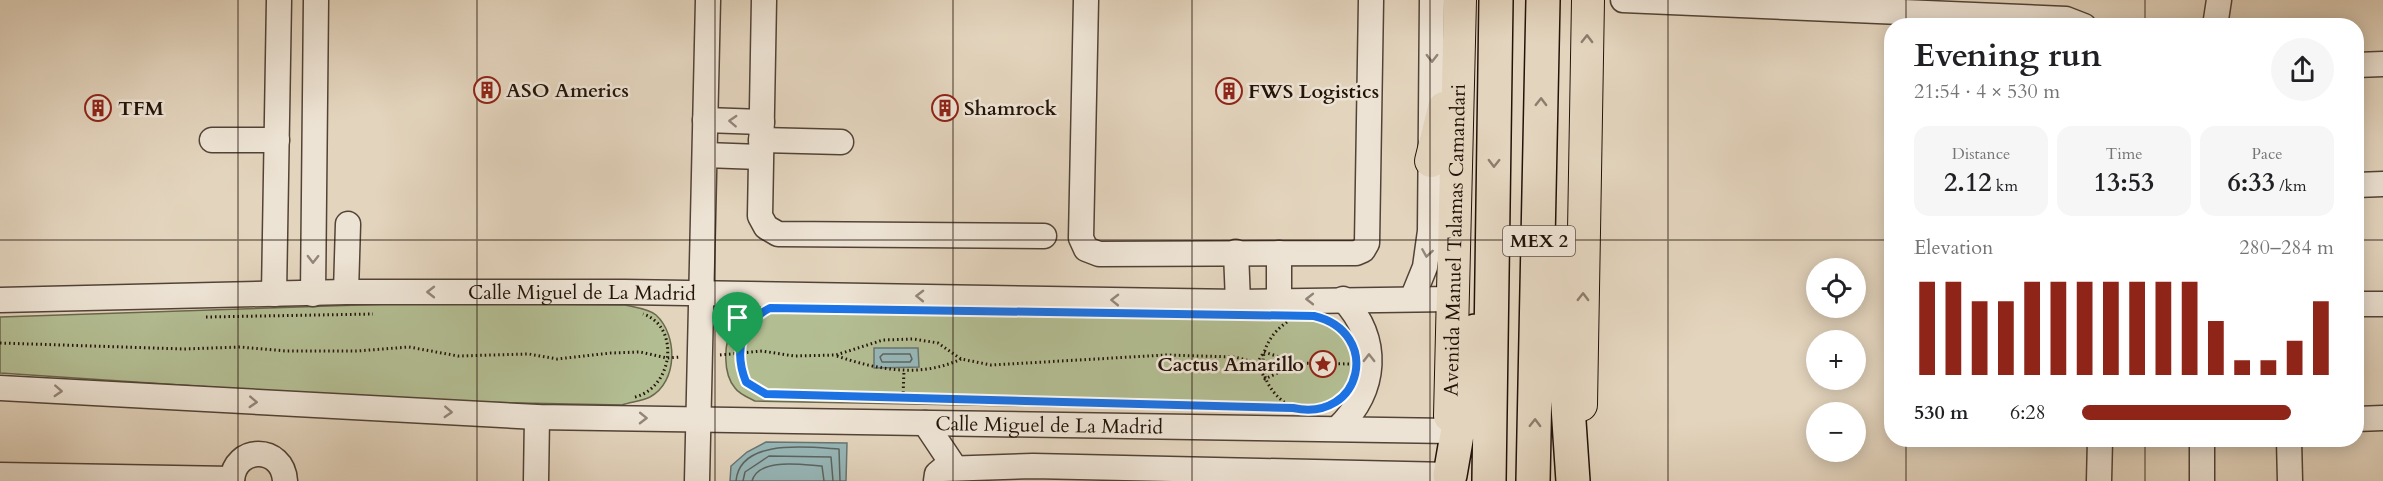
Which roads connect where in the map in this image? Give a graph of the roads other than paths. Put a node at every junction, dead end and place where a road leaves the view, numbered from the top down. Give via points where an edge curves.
1 (279, 0) edge
2 (316, 0) edge
3 (708, 0) edge
4 (764, 0) edge
5 (1086, 0) edge
6 (1371, 0) edge
7 (1432, 0) edge
8 (1460, 0) edge
9 (1496, 0) edge
10 (1542, 0) edge
11 (1588, 0) edge
12 (1623, 0) edge
13 (2219, 0) edge
14 (2043, 18) edge
15 (2216, 18) edge
16 (1459, 34) junction
17 (2383, 64) edge
18 (2364, 65) edge
19 (705, 120) junction
20 (212, 140) dead end
21 (277, 140) junction
22 (761, 140) junction
23 (841, 142) dead end
24 (1541, 150) junction
25 (705, 155) junction
26 (1431, 161) junction
27 (2383, 184) edge
28 (2364, 185) edge
29 (348, 224) dead end
30 (1493, 232) junction
31 (1044, 236) dead end
32 (1236, 252) junction
33 (1279, 253) junction
34 (346, 292) junction
35 (702, 292) junction
36 (274, 294) junction
37 (313, 294) junction
38 (1279, 299) junction
39 (1343, 299) junction
40 (1412, 299) junction
41 (1452, 299) junction
42 (0, 300) edge
43 (1238, 302) junction
44 (2364, 304) edge
45 (2383, 304) edge
46 (0, 388) edge
47 (537, 417) junction
48 (2383, 418) edge
49 (699, 419) junction
50 (2364, 419) edge
51 (925, 423) junction
52 (1338, 428) junction
53 (1450, 431) junction
54 (2100, 447) edge
55 (2202, 447) edge
56 (2289, 447) edge
57 (1033, 474) edge
58 (0, 475) edge
59 (945, 475) edge
60 (1450, 478) edge
61 (232, 480) edge
62 (285, 481) edge
63 (536, 481) edge
64 (697, 481) edge
65 (1489, 481) edge
66 (1533, 481) edge
67 (1573, 481) edge
68 (1580, 481) edge
69 (2099, 481) edge
70 (2202, 481) edge
71 (2290, 481) edge

1 - 21 street
2 -> 37 street
3 - 19 street
4 - 22 street
5 - 32 street via 1083,244 1092,254
6 - 33 street via 1367,243 1356,254
7 -> 26 street
8 - 16 main road, Avenida Manuel Talamas Camandari
9 -> 30 highway, MEX 2
24 -> 10 highway, MEX 2
68 -> 11 main road
12 - 14 street
13 - 15 street
16 - 26 main road
16 - 41 main road, Avenida Manuel Talamas Camandari
17 - 18 street
22 -> 19 street
19 - 25 street
20 - 21 street
21 - 36 street
22 - 23 street
22 - 25 street
22 - 31 street via 760,216 766,227 778,234
66 -> 24 highway, MEX 2
24 - 67 highway via 1561,302
25 - 35 street
26 -> 40 street via 1430,231 1425,267
27 - 28 street
29 - 34 street
30 - 60 highway
30 - 65 highway, MEX 2
32 - 33 street
32 - 43 street
33 - 38 street
35 -> 34 street, Calle Miguel de La Madrid
34 - 37 street, Calle Miguel de La Madrid
43 -> 35 street, Calle Miguel de La Madrid
35 - 49 street
36 - 37 street, Calle Miguel de La Madrid
36 - 42 street, Calle Miguel de La Madrid
39 -> 38 street, Calle Miguel de La Madrid
38 - 43 street, Calle Miguel de La Madrid
39 - 40 street, Calle Miguel de La Madrid
52 -> 39 street via 1361,400 1370,363 1364,328
40 - 41 street, Calle Miguel de La Madrid
41 - 53 main road, Avenida Manuel Talamas Camandari
44 - 45 street
46 -> 47 street, Calle Miguel de La Madrid
47 -> 49 street, Calle Miguel de La Madrid
47 - 63 street
48 - 50 street
49 - 51 street, Calle Miguel de La Madrid
49 - 64 street
51 - 52 street, Calle Miguel de La Madrid
51 - 59 street
52 - 53 street, Calle Miguel de La Madrid
53 - 60 main road, Avenida Manuel Talamas Camandari
54 - 69 street
55 - 70 street
56 - 71 street
57 - 59 street
57 - 60 street
58 - 61 street
61 - 62 street via 243,457 260,453 268,454 281,465

